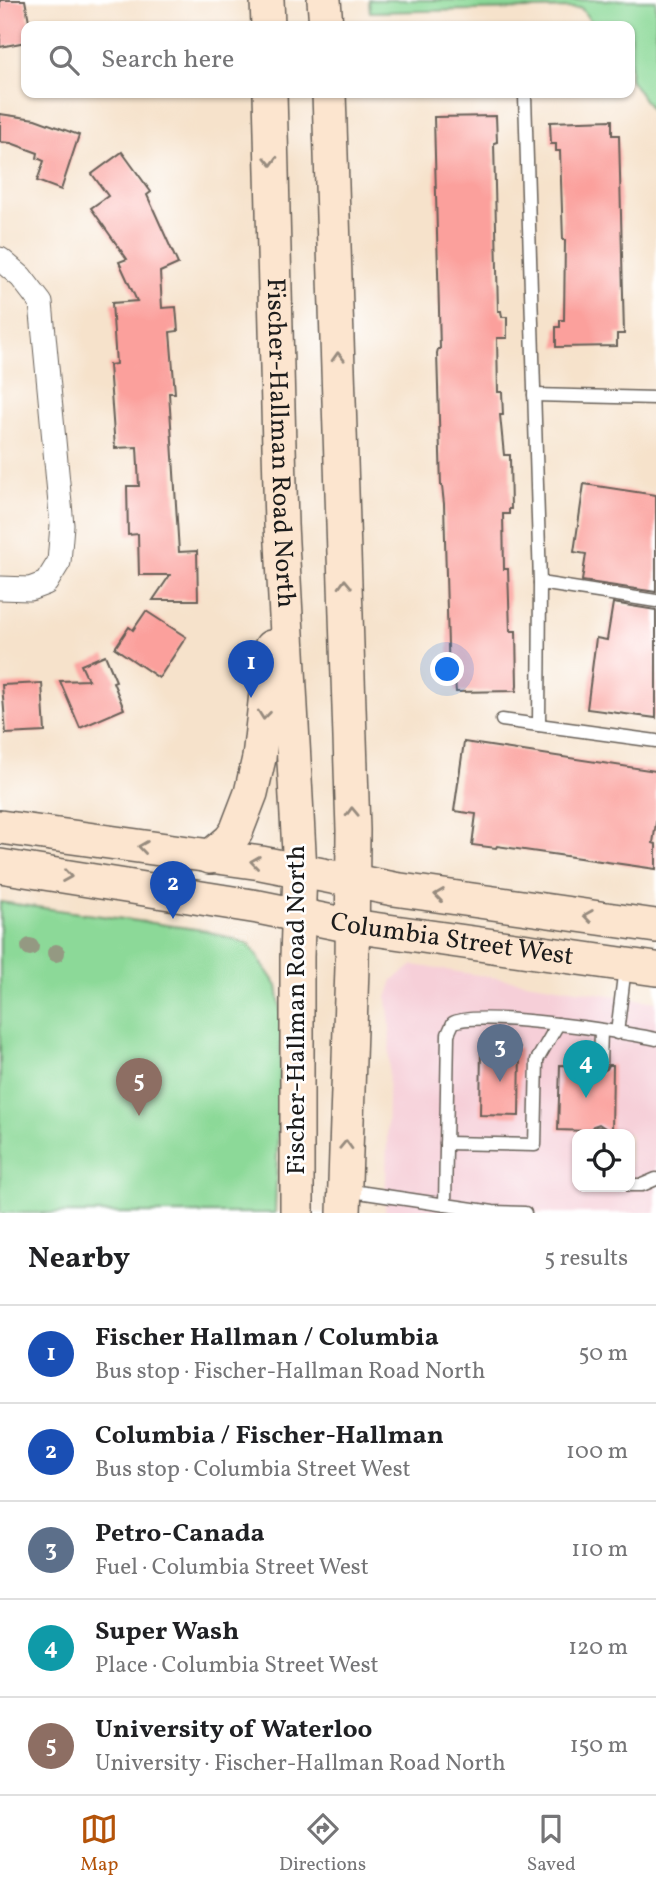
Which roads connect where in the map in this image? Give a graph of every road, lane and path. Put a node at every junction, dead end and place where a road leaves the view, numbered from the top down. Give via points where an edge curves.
1 (267, 0) edge
2 (324, 0) edge
3 (268, 21) edge
4 (326, 21) edge
5 (270, 98) edge
6 (329, 98) edge
7 (524, 98) edge
8 (0, 259) edge
9 (534, 395) junction
10 (656, 398) edge
11 (281, 525) junction
12 (540, 583) junction
13 (0, 588) edge
14 (656, 601) edge
15 (502, 720) dead end
16 (539, 725) junction
17 (656, 741) edge
18 (0, 827) edge
19 (210, 857) junction
20 (0, 866) edge
21 (300, 870) junction
22 (351, 880) junction
23 (299, 916) junction
24 (352, 926) junction
25 (656, 926) edge
26 (641, 967) edge
27 (558, 1024) junction
28 (601, 1030) junction
29 (617, 1032) junction
30 (652, 1038) edge
31 (600, 1065) dead end
32 (446, 1143) junction
33 (656, 1180) edge
34 (635, 1185) edge
35 (345, 1201) edge
36 (444, 1205) junction
37 (297, 1213) edge
38 (525, 1213) edge

1 - 3 main road
2 - 4 main road
5 -> 11 main road, Fischer-Hallman Road North
22 -> 6 main road, Fischer-Hallman Road North
7 - 9 lane
8 - 13 street via 41,303 62,525 59,562 47,583 30,589
9 - 10 lane
9 - 12 lane
11 -> 19 main road via 259,758 242,821 230,840
11 - 21 main road, Fischer-Hallman Road North
12 - 14 lane
12 - 16 lane
15 - 16 lane
16 - 17 lane
19 -> 18 main road, Columbia Street West
21 -> 19 main road, Columbia Street West
20 -> 23 main road, Columbia Street West
21 - 22 main road, Columbia Street West
21 - 23 main road, Fischer-Hallman Road North
22 - 24 main road, Fischer-Hallman Road North
25 -> 22 main road, Columbia Street West
23 - 24 main road, Columbia Street West
23 - 37 main road, Fischer-Hallman Road North
24 - 26 main road, Columbia Street West
35 -> 24 main road, Fischer-Hallman Road North
26 - 29 lane
27 - 28 lane
27 - 32 lane via 537,1060 536,1145
27 - 32 lane via 464,1018 453,1023 448,1034
28 - 29 lane
28 - 31 lane
29 - 30 lane
32 - 36 lane
33 - 34 lane
35 - 36 lane
36 - 38 lane

